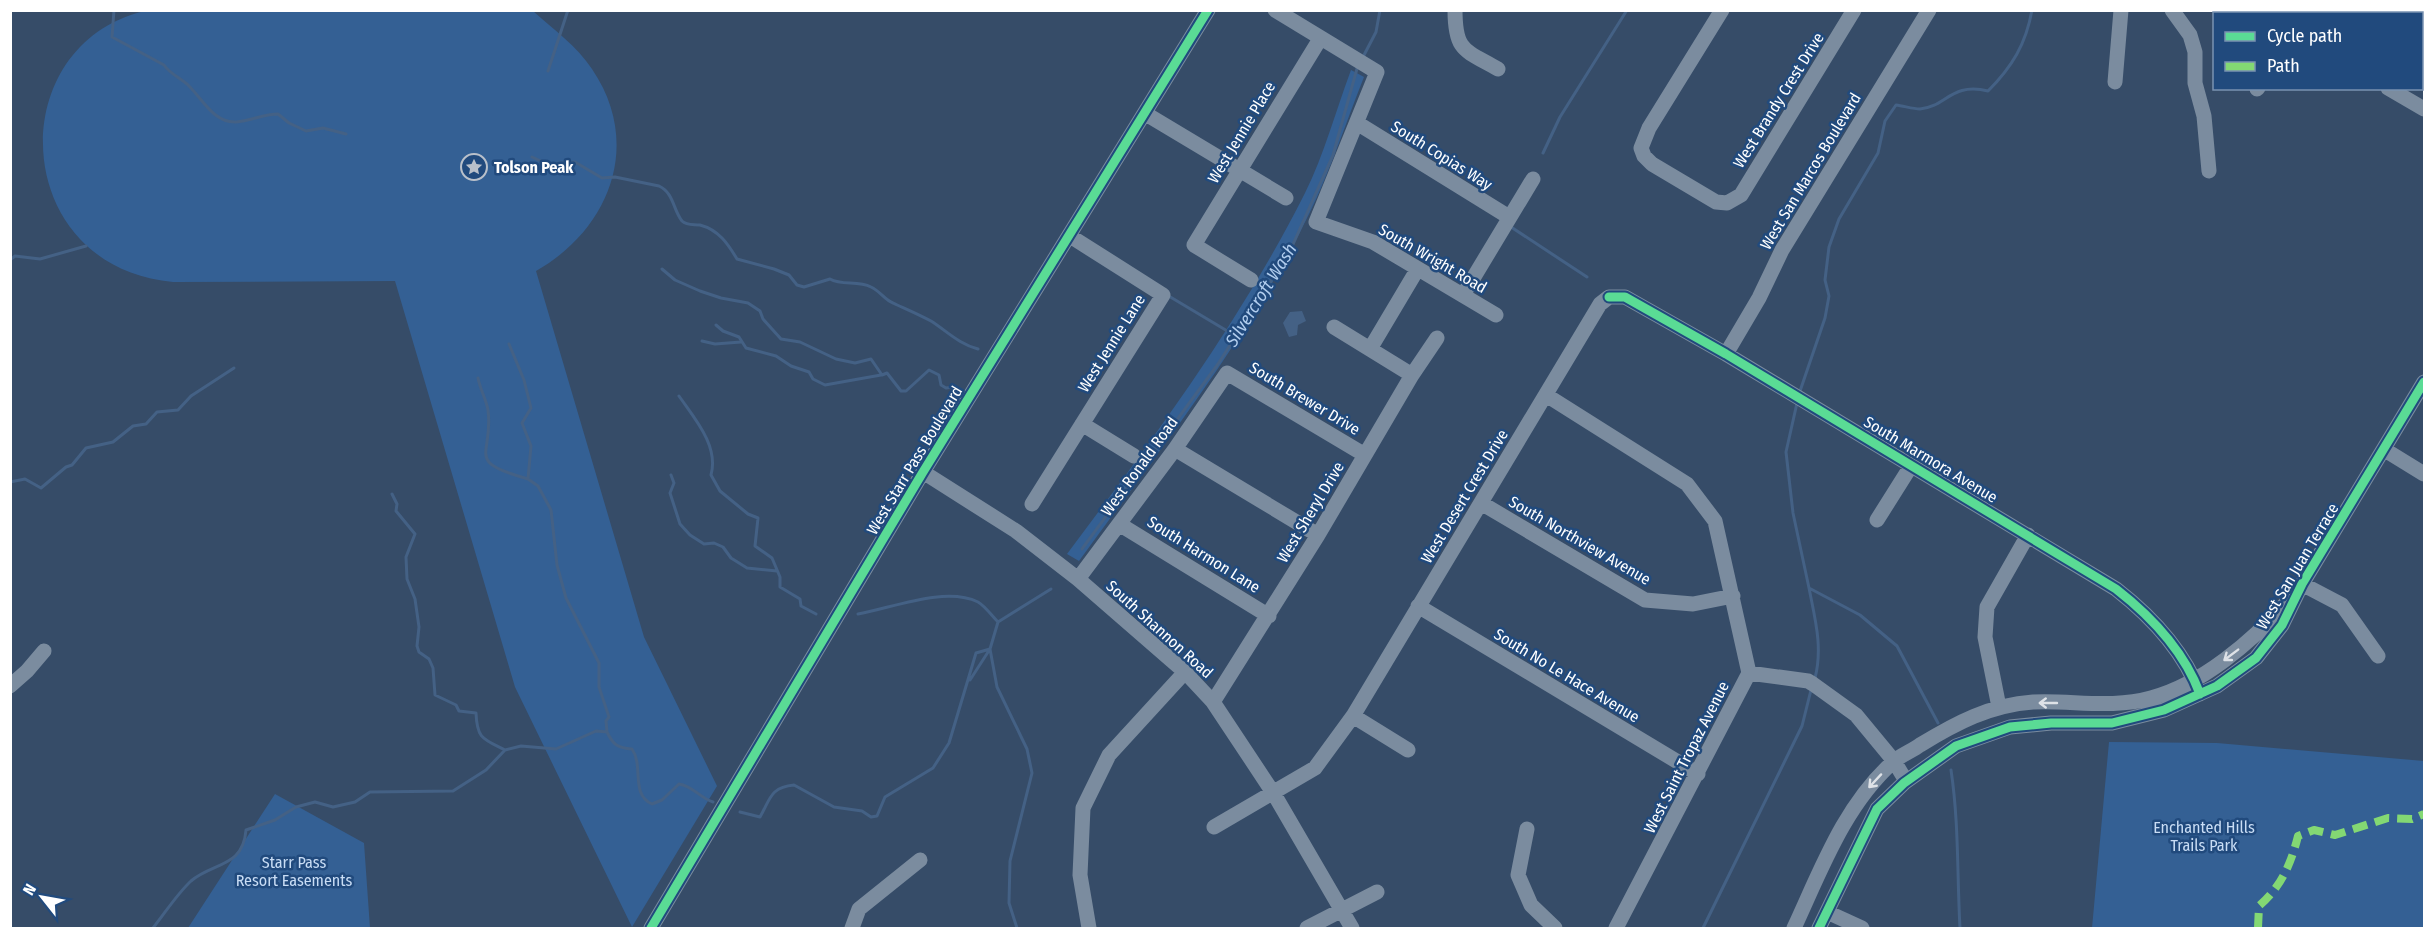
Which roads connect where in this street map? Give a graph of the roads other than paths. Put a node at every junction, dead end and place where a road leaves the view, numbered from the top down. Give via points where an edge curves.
1 (1208, 10) edge
2 (1275, 10) edge
3 (1455, 10) edge
4 (1722, 10) edge
5 (1854, 10) edge
6 (1929, 10) edge
7 (2121, 10) edge
8 (2172, 10) edge
9 (1320, 39) junction
10 (1498, 69) dead end
11 (2115, 82) dead end
12 (2391, 90) edge
13 (2424, 109) edge
14 (1146, 114) junction
15 (1357, 123) junction
16 (1239, 169) junction
17 (2209, 171) dead end
18 (1533, 178) dead end
19 (1286, 198) dead end
20 (1509, 217) junction
21 (1070, 236) junction
22 (1417, 270) junction
23 (1251, 280) dead end
24 (1608, 291) joint
25 (1463, 295) junction
26 (1496, 315) dead end
27 (1334, 327) dead end
28 (1437, 338) dead end
29 (1370, 349) junction
30 (1726, 354) junction
31 (1227, 373) joint
32 (1412, 375) junction
33 (2424, 382) edge
34 (1546, 395) junction
35 (1082, 424) junction
36 (1175, 449) junction
37 (2385, 450) junction
38 (1365, 454) junction
39 (1134, 456) dead end
40 (1911, 466) junction
41 (923, 472) junction
42 (2424, 474) edge
43 (1481, 503) junction
44 (1032, 504) dead end
45 (1877, 520) dead end
46 (1119, 524) junction
47 (1318, 535) junction
48 (2028, 535) junction
49 (1078, 579) junction
50 (2302, 584) junction
51 (1733, 596) junction
52 (1418, 606) junction
53 (1269, 616) junction
54 (44, 651) dead end
55 (2378, 656) dead end
56 (1185, 672) junction
57 (1749, 673) junction
58 (2195, 679) junction
59 (10, 686) edge
60 (2200, 694) junction
61 (1213, 702) junction
62 (1999, 707) junction
63 (1353, 716) junction
64 (1408, 750) dead end
65 (1894, 761) junction
66 (1698, 774) junction
67 (1906, 781) junction
68 (1274, 794) junction
69 (1214, 827) dead end
70 (1527, 830) dead end
71 (920, 860) dead end
72 (1377, 892) dead end
73 (1343, 910) junction
74 (1827, 912) junction
75 (651, 928) edge
76 (852, 928) edge
77 (1089, 928) edge
78 (1307, 928) edge
79 (1352, 928) edge
80 (1555, 928) edge
81 (1616, 928) edge
82 (1794, 928) edge
83 (1819, 928) edge
84 (1862, 928) edge

1 - 14 street, West Starr Pass Boulevard
2 - 9 street
3 - 10 street via 1454,42
4 - 5 street, West Brandy Crest Drive via 1637,149 1652,164 1729,208 1741,195
6 - 30 street, West San Marcos Boulevard via 1782,250
7 - 11 street
8 - 17 street via 2190,35 2195,52 2195,83 2204,116
9 - 15 street via 1377,72
9 - 16 street, West Jennie Place
12 - 13 street
14 - 16 street
14 - 21 street, West Starr Pass Boulevard
15 - 20 street, South Copias Way
15 - 22 street, South Wright Road via 1316,222 1372,242
16 - 19 street
16 - 23 street, West Jennie Place via 1194,244
18 - 20 street
20 - 25 street
21 - 35 street, West Jennie Lane via 1163,295
21 - 41 street, West Starr Pass Boulevard
22 - 25 street, South Wright Road
22 - 29 street
24 - 30 street, South Marmora Avenue
24 - 34 street, West Desert Crest Drive
25 - 26 street, South Wright Road
27 - 29 street
28 - 32 street, West Sheryl Drive
29 - 32 street
30 - 40 street, South Marmora Avenue
31 - 36 street, West Ronald Road
31 - 38 street, South Brewer Drive
32 - 38 street, West Sheryl Drive
33 - 37 street, West San Juan Terrace
34 - 43 street, West Desert Crest Drive
34 - 51 street, West Saint Tropaz Avenue via 1687,484 1715,521
35 - 39 street
35 - 44 street, West Jennie Lane
36 - 46 street, West Ronald Road
36 - 47 street
37 - 42 street
37 - 50 street, West San Juan Terrace
38 - 47 street, West Sheryl Drive
40 - 45 street
40 - 48 street, South Marmora Avenue
41 - 49 street, South Shannon Road via 1016,531
41 - 75 street, West Starr Pass Boulevard
43 - 51 street, South Northview Avenue via 1645,600 1693,604
43 - 52 street, West Desert Crest Drive
46 - 49 street, West Ronald Road
46 - 53 street, South Harmon Lane
47 - 53 street, West Sheryl Drive
48 - 58 street, South Marmora Avenue via 2116,589 2146,613
48 - 62 street via 1987,607 1985,637
49 - 56 street, South Shannon Road
50 - 55 street via 2342,605
50 -> 58 street, West San Juan Terrace via 2246,643
50 - 60 street, West San Juan Terrace via 2282,624 2256,658 2237,674
51 - 57 street, West Saint Tropaz Avenue
52 - 63 street, West Desert Crest Drive
52 - 66 street, South No Le Hace Avenue
53 - 61 street, West Sheryl Drive
54 - 59 street
56 - 61 street, South Shannon Road
56 - 77 street via 1109,755 1083,808 1080,876
57 - 65 street via 1809,681 1856,715
57 - 66 street, West Saint Tropaz Avenue
58 - 60 street, South Marmora Avenue
58 -> 62 street, West San Juan Terrace via 2152,698 2112,705 2033,702
60 - 67 street, West San Juan Terrace via 2164,711 2112,723 2051,723 1988,732 1956,746
61 - 68 street, South Shannon Road
62 - 65 street, West San Juan Terrace via 1948,727
63 - 64 street
63 - 68 street, West Desert Crest Drive via 1315,768
65 - 67 street
65 -> 82 street, West San Juan Terrace via 1847,817
66 - 81 street, West Saint Tropaz Avenue
67 - 74 street, West San Juan Terrace via 1877,810
68 - 69 street, West Desert Crest Drive
68 - 73 street, South Shannon Road
70 - 80 street via 1518,875 1531,905
71 - 76 street via 859,909
72 - 73 street
73 - 78 street
73 - 79 street, South Shannon Road
74 - 83 street, West San Juan Terrace
74 - 84 street

